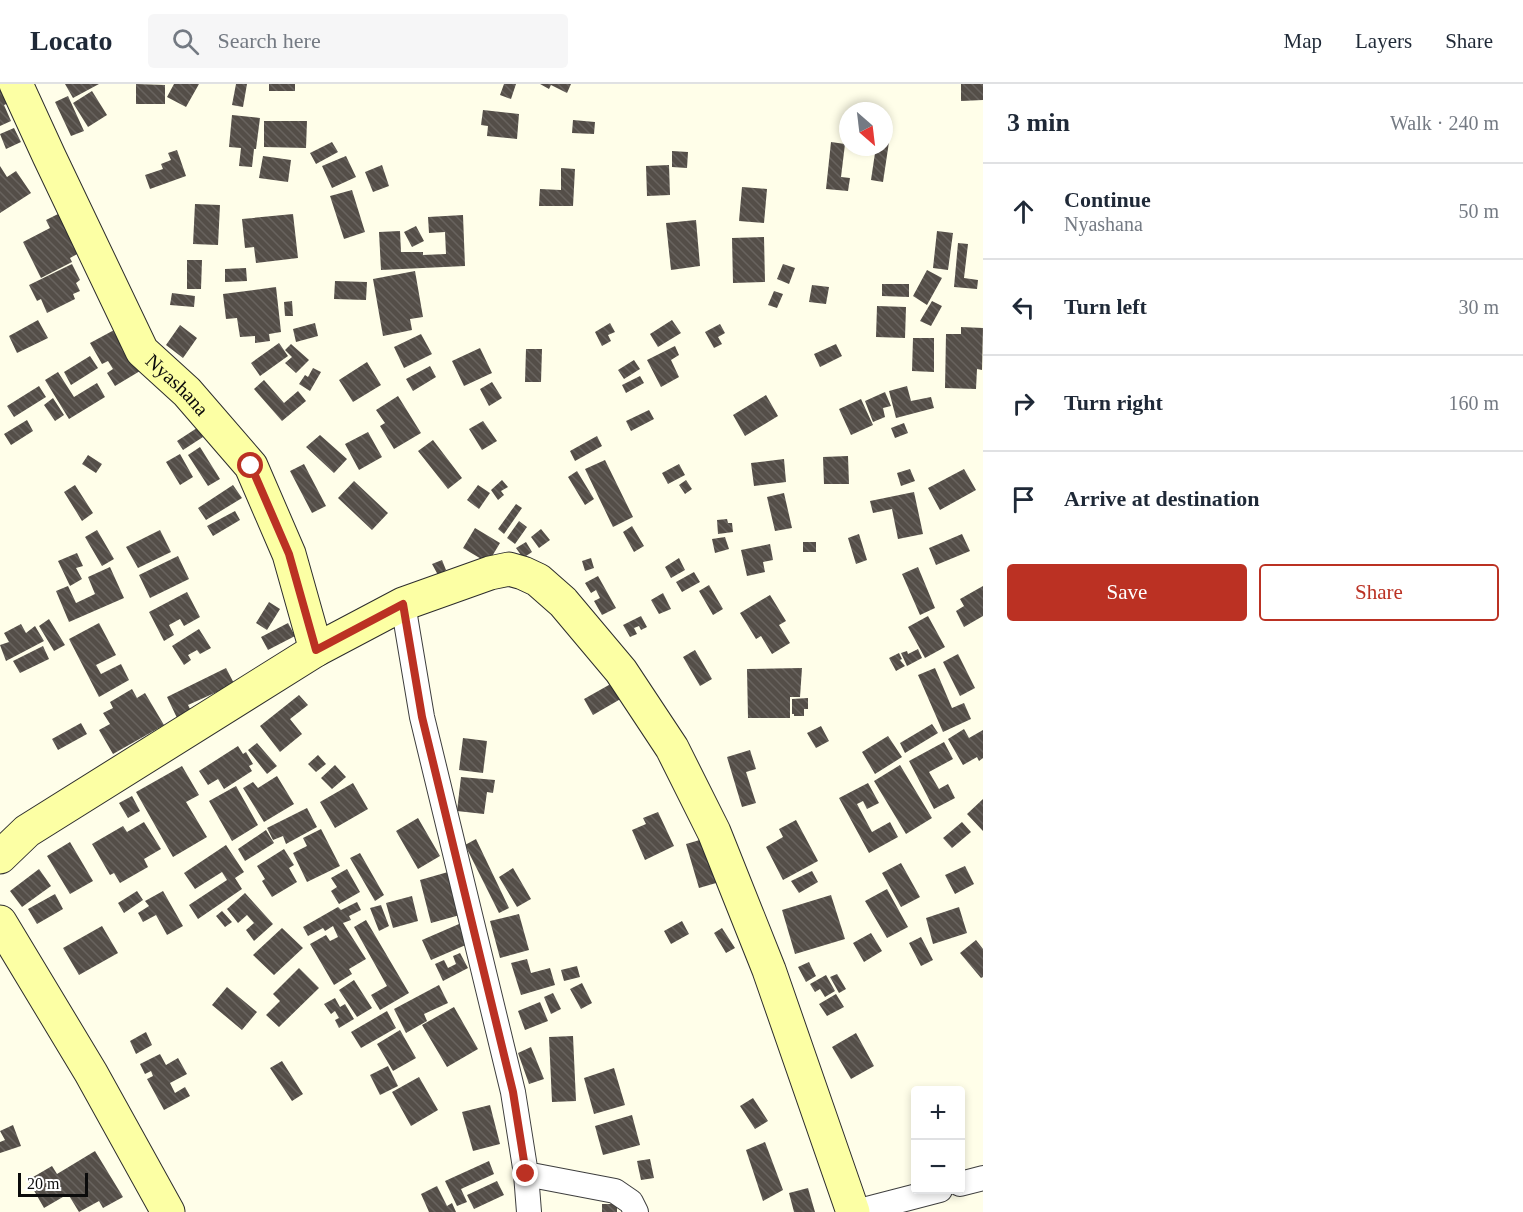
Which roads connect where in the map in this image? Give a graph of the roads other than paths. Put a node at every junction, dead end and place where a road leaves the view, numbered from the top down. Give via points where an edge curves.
1 (16, 84) edge
2 (403, 604) junction
3 (316, 650) junction
4 (0, 856) edge
5 (0, 922) edge
6 (526, 1174) junction
7 (983, 1178) edge
8 (965, 1183) edge
9 (924, 1194) edge
10 (168, 1212) edge
11 (529, 1212) edge
12 (636, 1212) edge
13 (854, 1212) edge

1 - 3 street, Nyashana via 142,351 187,392 251,466 289,554
2 - 3 street
2 - 6 street via 422,717 513,1092
2 - 13 street via 490,573 509,569 523,573 538,580 563,602 621,671 672,748 714,832 769,970
3 - 4 street via 27,831
5 - 10 street via 91,1073
6 - 11 street
6 - 12 street via 615,1191 631,1202
7 - 8 street
9 - 13 street

